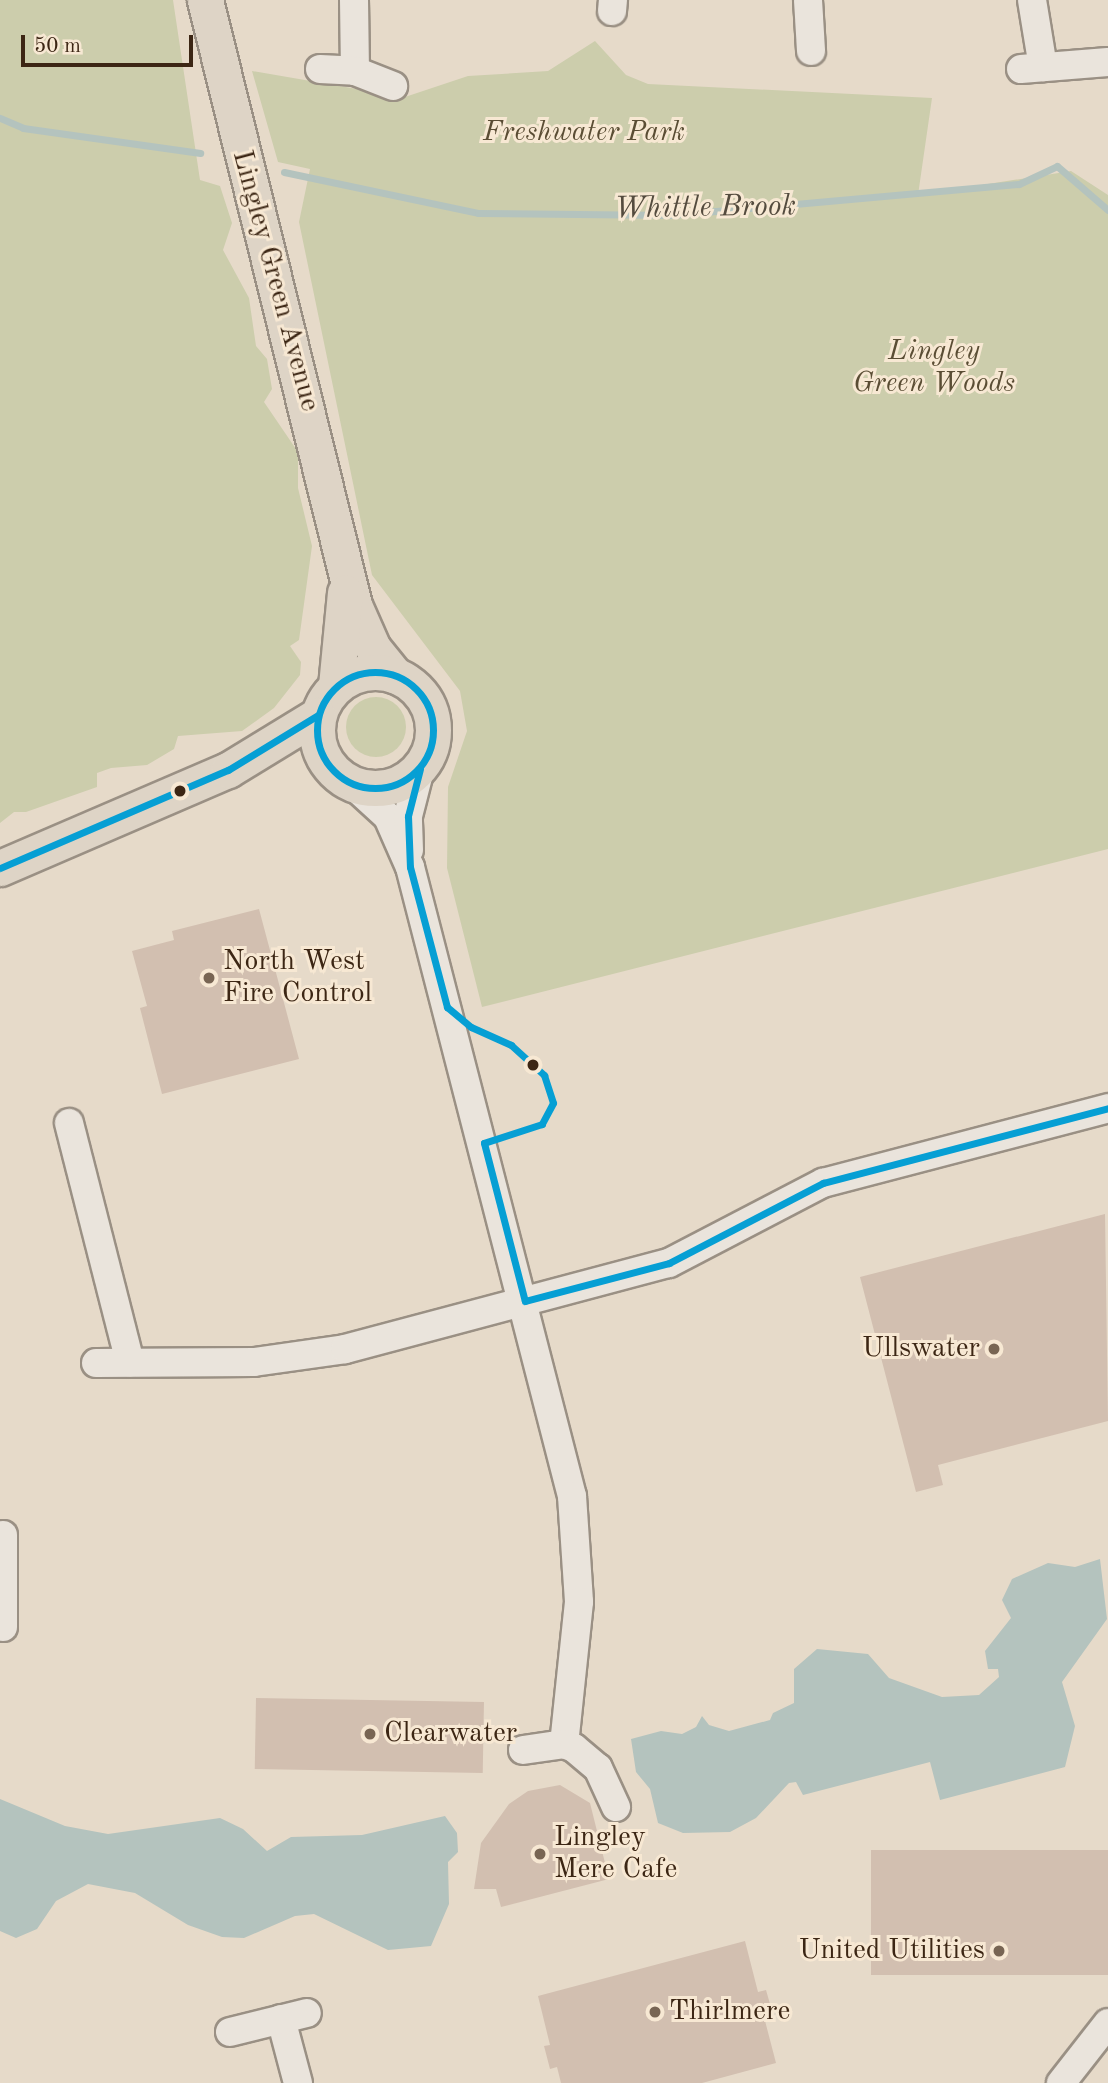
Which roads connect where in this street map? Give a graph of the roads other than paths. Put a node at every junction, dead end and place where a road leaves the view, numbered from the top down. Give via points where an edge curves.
1 (205, 0) edge
2 (354, 0) edge
3 (808, 0) edge
4 (1032, 0) edge
5 (811, 54) dead end
6 (1108, 62) edge
7 (320, 69) dead end
8 (355, 71) junction
9 (393, 86) dead end
10 (344, 562) junction
11 (396, 676) junction
12 (336, 686) junction
13 (318, 715) junction
14 (420, 768) junction
15 (228, 770) junction
16 (342, 777) junction
17 (410, 866) junction
18 (0, 868) edge
19 (1108, 1108) edge
20 (69, 1123) dead end
21 (525, 1301) junction
22 (130, 1362) junction
23 (96, 1363) dead end
24 (3, 1535) dead end
25 (2, 1563) edge
26 (4, 1627) dead end
27 (564, 1744) junction
28 (523, 1750) dead end
29 (615, 1807) dead end
30 (1108, 2023) edge
31 (230, 2032) dead end
32 (298, 2083) edge
33 (1061, 2083) edge

1 - 10 main road, Lingley Green Avenue
2 - 8 street
3 - 5 street
4 - 6 street via 1032,68
7 - 8 street
8 - 9 street
10 - 11 main road, Lingley Green Avenue via 363,627
10 - 12 main road, Lingley Green Avenue
11 - 12 main road via 365,672
11 - 14 main road via 412,685 432,716 433,734
12 - 13 main road
13 - 15 main road
13 - 16 main road via 318,744
14 - 16 main road via 389,787
14 - 17 street via 408,816
15 - 16 main road via 279,762
15 - 18 main road
16 - 17 street via 388,817
17 - 21 street
19 - 21 street via 823,1183 670,1263
20 - 22 street
21 - 22 street via 302,1357
21 - 27 street via 572,1496 579,1602
22 - 23 street
24 - 25 street
25 - 26 street
27 - 28 street
27 - 29 street via 598,1768
30 - 33 street
31 - 32 street via 294,2016

